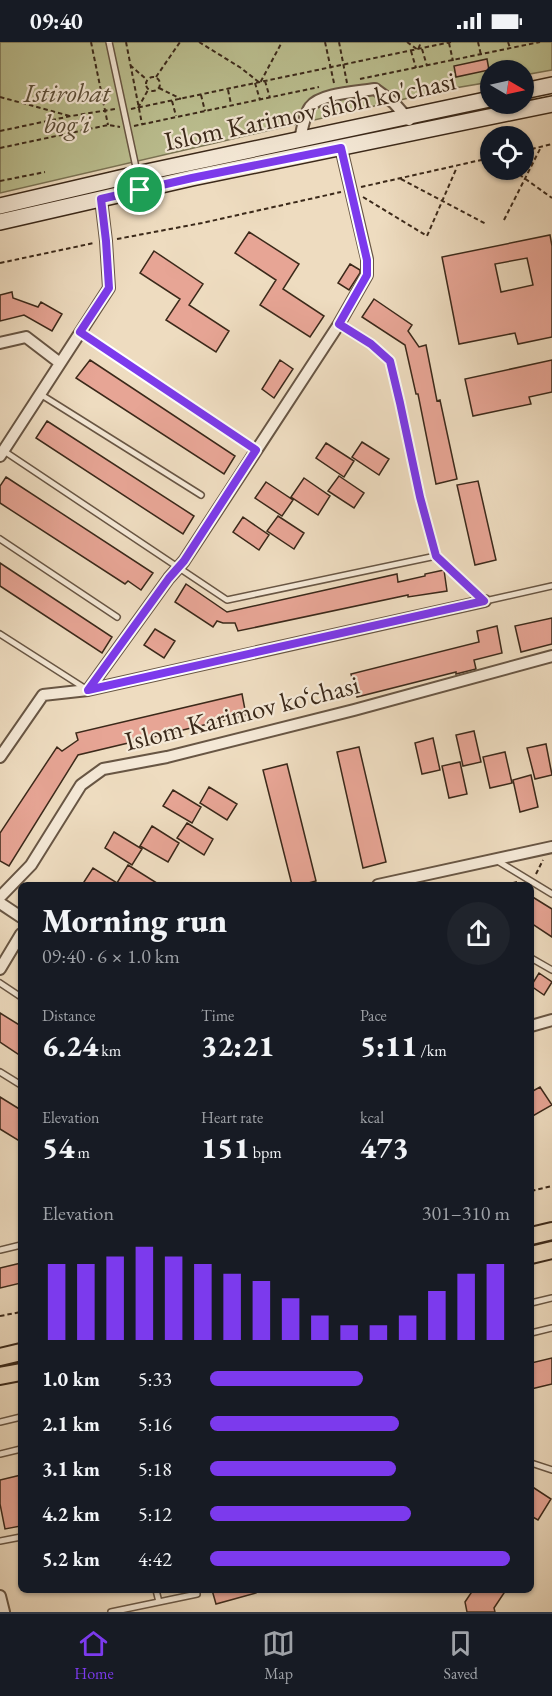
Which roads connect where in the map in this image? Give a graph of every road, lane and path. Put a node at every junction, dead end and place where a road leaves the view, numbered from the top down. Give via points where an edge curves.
1 (91, 42) edge
2 (109, 42) edge
3 (126, 42) edge
4 (180, 42) edge
5 (199, 42) edge
6 (282, 42) edge
7 (326, 42) edge
8 (339, 42) edge
9 (407, 42) edge
10 (421, 42) edge
11 (450, 42) edge
12 (478, 42) edge
13 (508, 42) edge
14 (540, 42) edge
15 (510, 48) junction
16 (422, 49) junction
17 (418, 50) junction
18 (411, 51) junction
19 (481, 55) junction
20 (453, 61) junction
21 (344, 64) junction
22 (130, 66) junction
23 (427, 66) junction
24 (331, 67) junction
25 (416, 68) junction
26 (156, 77) junction
27 (147, 80) junction
28 (355, 80) dead end
29 (265, 81) junction
30 (347, 81) junction
31 (260, 82) junction
32 (255, 83) junction
33 (334, 83) junction
34 (552, 85) edge
35 (159, 87) junction
36 (148, 90) junction
37 (228, 90) junction
38 (534, 90) edge
39 (349, 93) junction
40 (201, 95) junction
41 (338, 95) junction
42 (0, 97) edge
43 (270, 98) junction
44 (182, 99) junction
45 (260, 100) junction
46 (172, 101) junction
47 (480, 101) edge
48 (552, 104) edge
49 (232, 106) junction
50 (138, 108) junction
51 (124, 109) junction
52 (106, 111) junction
53 (205, 111) junction
54 (70, 116) junction
55 (176, 117) junction
56 (406, 117) junction
57 (55, 120) junction
58 (142, 124) junction
59 (108, 125) junction
60 (129, 128) junction
61 (0, 130) edge
62 (417, 133) junction
63 (58, 135) junction
64 (300, 140) junction
65 (552, 144) edge
66 (541, 147) junction
67 (0, 148) edge
68 (341, 148) junction
69 (534, 149) edge
70 (480, 160) edge
71 (534, 161) edge
72 (458, 166) junction
73 (45, 172) dead end
74 (137, 174) junction
75 (400, 178) junction
76 (524, 180) edge
77 (528, 180) edge
78 (0, 181) edge
79 (140, 190) junction
80 (350, 190) junction
81 (552, 198) edge
82 (101, 199) junction
83 (443, 201) junction
84 (0, 206) edge
85 (504, 220) dead end
86 (0, 222) edge
87 (486, 224) dead end
88 (106, 241) junction
89 (0, 262) edge
90 (339, 324) junction
91 (80, 332) junction
92 (0, 344) edge
93 (60, 363) junction
94 (40, 394) junction
95 (256, 450) junction
96 (2, 453) edge
97 (201, 495) dead end
98 (0, 540) edge
99 (436, 556) junction
100 (178, 567) junction
101 (552, 586) edge
102 (484, 601) junction
103 (117, 616) dead end
104 (0, 634) edge
105 (552, 656) edge
106 (88, 690) junction
107 (0, 757) edge
108 (551, 847) edge
109 (494, 860) junction
110 (526, 879) junction
111 (405, 882) edge
112 (516, 882) edge
113 (531, 882) edge
114 (534, 884) edge
115 (552, 894) edge
116 (0, 897) edge
117 (0, 903) edge
118 (18, 914) edge
119 (18, 939) edge
120 (534, 960) edge
121 (0, 969) edge
122 (552, 970) edge
123 (0, 983) edge
124 (18, 996) edge
125 (552, 1020) edge
126 (534, 1025) edge
127 (0, 1071) edge
128 (18, 1083) edge
129 (552, 1186) edge
130 (534, 1190) edge
131 (552, 1231) edge
132 (534, 1235) edge
133 (18, 1246) edge
134 (0, 1250) edge
135 (552, 1250) edge
136 (534, 1254) edge
137 (552, 1298) edge
138 (534, 1302) edge
139 (18, 1313) edge
140 (0, 1316) edge
141 (552, 1328) edge
142 (534, 1332) edge
143 (18, 1353) edge
144 (0, 1357) edge
145 (18, 1373) edge
146 (0, 1376) edge
147 (18, 1419) edge
148 (0, 1422) edge
149 (18, 1450) edge
150 (0, 1454) edge
151 (534, 1464) edge
152 (552, 1470) edge
153 (18, 1538) edge
154 (0, 1541) edge
155 (157, 1593) edge
156 (197, 1594) dead end
157 (0, 1596) edge
158 (159, 1602) junction
159 (4, 1612) edge
160 (111, 1612) edge

1 - 52 path
2 - 51 lane
3 - 22 path
4 - 26 path
5 - 31 path
6 - 31 path
7 - 24 path
8 - 21 path
9 - 17 path
10 - 17 path
11 - 16 path
11 - 20 path
12 - 19 path
13 - 15 path
14 - 15 path
15 - 19 path
16 - 17 path
16 - 23 path
17 - 18 path
18 - 21 path
18 - 25 path
19 - 20 path
20 - 23 path
21 - 24 path
21 - 30 path
22 - 27 path
22 - 50 path
23 - 25 path
24 - 29 path
24 - 33 path
25 - 28 path
26 - 27 path
26 - 35 path
27 - 36 path
29 - 31 path
29 - 43 path
30 - 33 path
30 - 39 path
31 - 32 path
32 - 37 path
32 - 45 path
33 - 41 path
33 - 43 path
34 - 38 main road
35 - 36 path
35 - 44 path
36 - 50 path
37 - 40 path
37 - 49 path
39 - 41 street
39 - 56 street via 375,89
40 - 44 path
40 - 53 path
41 - 64 street via 319,99 309,108
42 - 54 path
43 - 45 path
44 - 46 path
45 - 49 path
46 - 50 path
46 - 55 path
47 - 56 main road, Islom Karimov shoh ko'chasi
48 - 62 main road, Islom Karimov shoh ko'chasi
49 - 53 path
50 - 51 path
50 - 58 path
51 - 52 path
51 - 60 lane
52 - 54 path
52 - 59 path
53 - 55 path
54 - 57 path
55 - 58 path
56 - 62 street
56 - 64 main road, Islom Karimov shoh ko'chasi
57 - 61 path
57 - 63 path
58 - 60 path
59 - 60 path
59 - 63 path
60 - 74 lane
62 - 68 main road, Islom Karimov shoh ko'chasi
63 - 67 path
64 - 74 main road, Islom Karimov shoh ko'chasi
65 - 66 path
66 - 69 path
66 - 71 path
68 - 79 main road, Islom Karimov shoh ko'chasi
68 - 80 street
70 - 72 path
72 - 75 path
72 - 83 path
73 - 78 path
74 - 79 lane
74 - 84 main road, Islom Karimov shoh ko'chasi
75 - 80 path
75 - 83 path
76 - 85 path
77 - 81 path
79 - 82 main road, Islom Karimov shoh ko'chasi
80 - 83 path via 427,236
80 - 88 path
80 - 90 street via 367,275
82 - 86 main road, Islom Karimov shoh ko'chasi
82 - 88 street
83 - 87 path
88 - 89 path
88 - 91 street via 109,288
90 - 95 street
90 - 99 lane via 390,361
91 - 93 street
91 - 95 lane
92 - 93 street via 26,337
93 - 94 street
94 - 96 street
94 - 97 lane
95 - 100 street
96 - 100 lane
98 - 103 lane
99 - 100 lane via 227,600
99 - 102 lane
100 - 106 street
101 - 102 lane
102 - 106 street, Islom Karimov ko‘chasi
104 - 106 lane
105 - 116 street, Islom Karimov ko‘chasi via 343,713 103,770 81,784 31,865
106 - 107 street, Islom Karimov ko‘chasi via 43,695
108 - 109 street
108 - 110 path via 534,876
109 - 110 lane
109 - 111 street
110 - 112 path
110 - 113 lane
114 - 115 lane
117 - 118 street
119 - 121 street
120 - 122 lane
123 - 124 lane
125 - 126 street
127 - 128 lane
129 - 130 path
131 - 132 main road
133 - 134 lane
135 - 136 main road
137 - 138 lane
139 - 140 path
141 - 142 lane
143 - 144 main road
145 - 146 main road
147 - 148 lane
149 - 150 lane
151 - 152 lane
153 - 154 lane
155 - 158 lane
156 - 158 lane
157 - 159 street
158 - 160 lane

